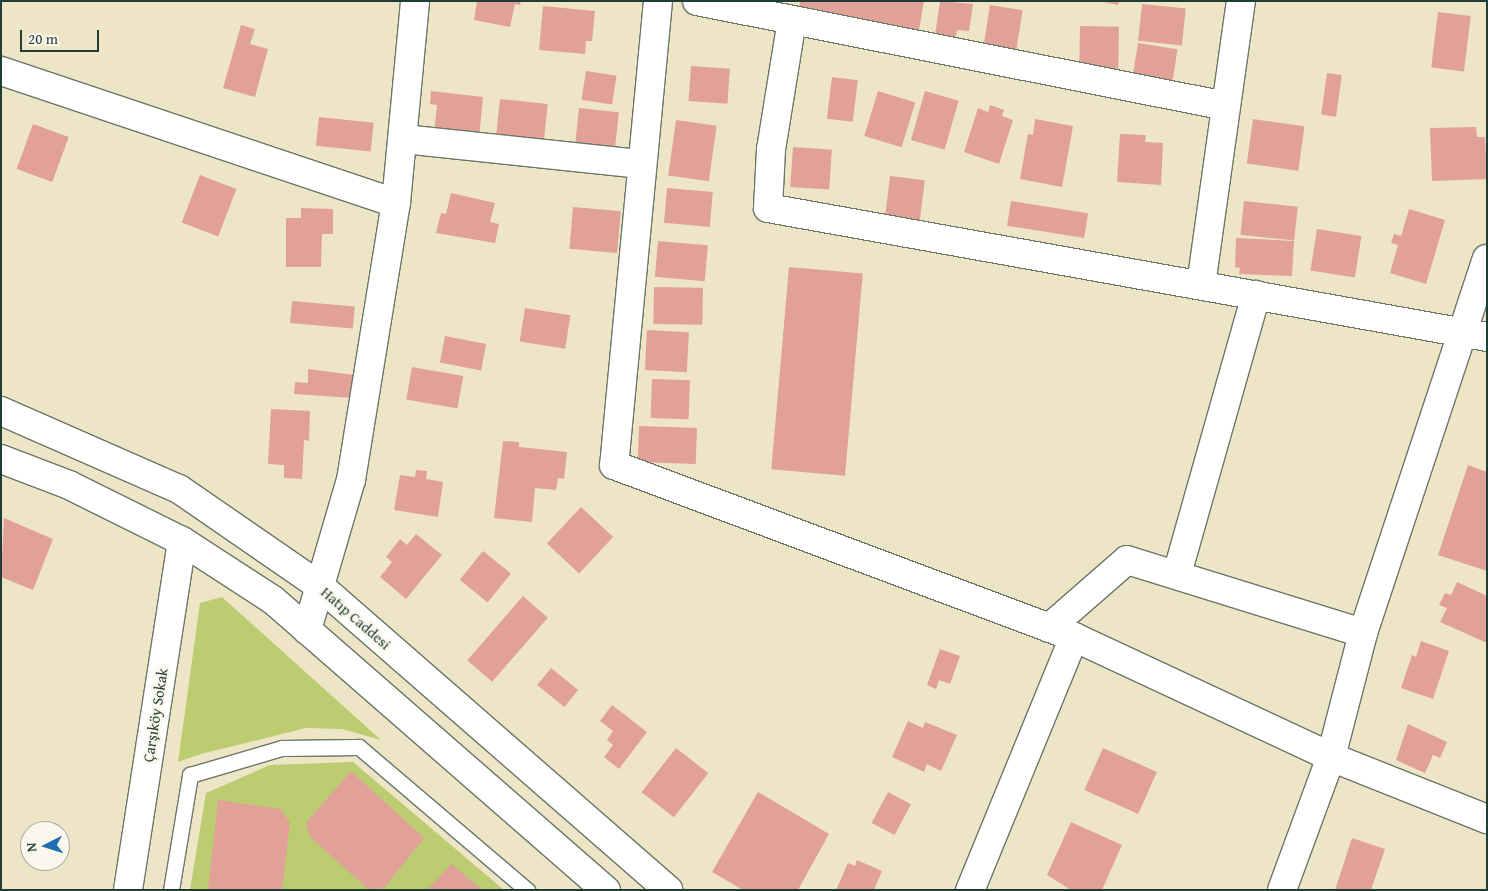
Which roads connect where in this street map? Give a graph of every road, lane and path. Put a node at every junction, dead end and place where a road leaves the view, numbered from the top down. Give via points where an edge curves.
1 (658, 1) edge
2 (697, 1) edge
3 (1241, 1) edge
4 (408, 2) edge
5 (792, 20) junction
6 (1, 71) edge
7 (1226, 106) junction
8 (403, 139) junction
9 (642, 164) junction
10 (396, 203) junction
11 (1487, 258) edge
12 (1201, 285) junction
13 (1256, 295) junction
14 (1474, 334) edge
15 (1, 411) edge
16 (1, 459) edge
17 (182, 541) junction
18 (1177, 574) junction
19 (321, 587) junction
20 (307, 630) junction
21 (1062, 633) junction
22 (1363, 633) junction
23 (1331, 757) junction
24 (1487, 819) edge
25 (128, 890) edge
26 (171, 890) edge
27 (528, 890) edge
28 (606, 890) edge
29 (668, 890) edge
30 (970, 890) edge
31 (1282, 890) edge

1 - 9 street
2 - 5 street
3 - 7 street
4 - 8 street
5 - 7 street
5 - 12 street via 771,149 768,208
6 - 10 street
7 - 12 street
8 - 9 street
8 - 10 street
9 - 21 street via 614,465
10 - 19 street via 351,480
11 - 14 street
12 - 13 street
13 - 14 street
13 - 18 street
14 - 22 street
15 - 19 street, Hatıp Caddesi via 179,489
16 - 17 street via 69,485
17 - 20 street via 273,600
17 - 25 street, Çarşıköy Sokak
18 - 21 street via 1127,560
18 - 22 street
19 - 20 street
19 - 29 street, Hatıp Caddesi
20 - 28 street
21 - 23 street
21 - 30 street
22 - 23 street
23 - 24 street
23 - 31 street
26 - 27 lane via 190,775 282,748 359,747

